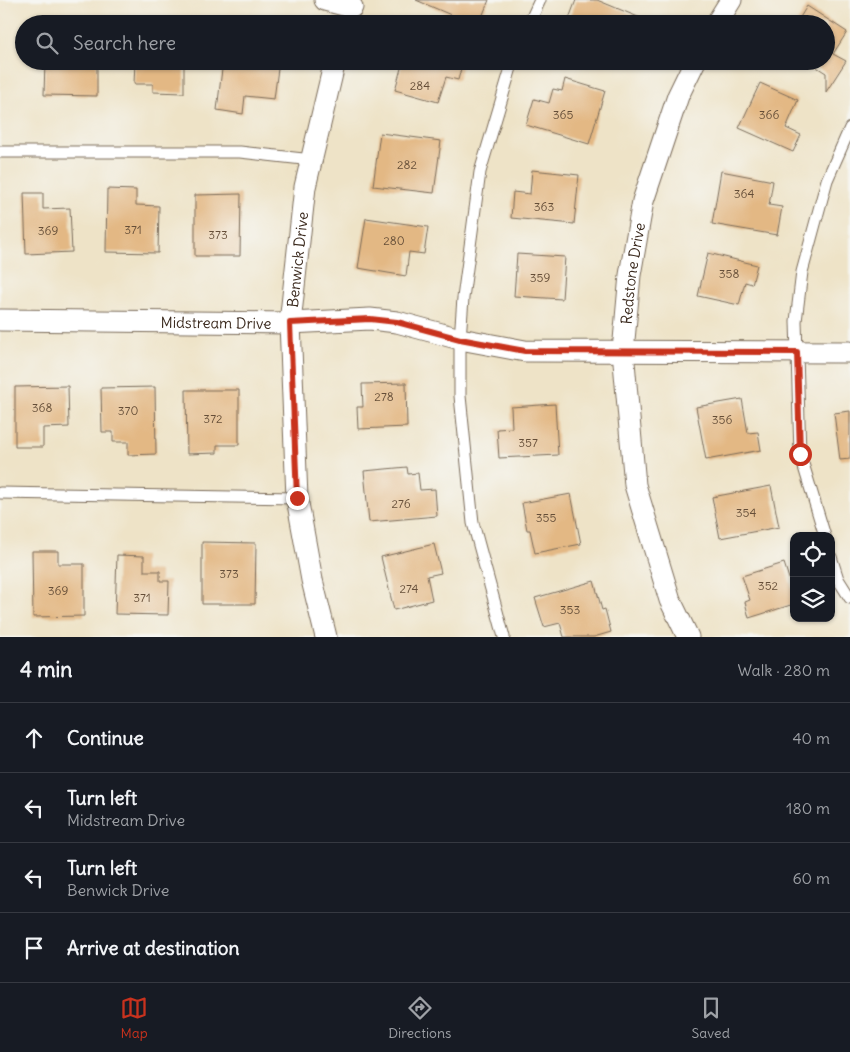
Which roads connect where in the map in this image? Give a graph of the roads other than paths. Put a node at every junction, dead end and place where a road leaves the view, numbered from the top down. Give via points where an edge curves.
1 (325, 0) edge
2 (540, 0) edge
3 (731, 0) edge
4 (351, 10) edge
5 (533, 15) edge
6 (722, 15) edge
7 (333, 70) edge
8 (510, 70) edge
9 (691, 70) edge
10 (850, 128) edge
11 (0, 152) edge
12 (312, 160) junction
13 (0, 320) edge
14 (290, 323) junction
15 (460, 339) junction
16 (624, 350) junction
17 (797, 352) junction
18 (850, 352) edge
19 (0, 493) edge
20 (297, 498) junction
21 (824, 532) edge
22 (835, 570) edge
23 (850, 598) edge
24 (326, 637) edge
25 (504, 637) edge
26 (688, 637) edge

1 - 4 street
2 - 5 lane
3 - 6 street
7 - 12 street, Benwick Drive
8 - 15 lane via 480,172
9 - 16 street, Redstone Drive via 678,96 643,200 630,275
10 - 17 lane via 827,180 802,272 796,321
11 - 12 lane via 240,152
12 - 14 street, Benwick Drive
13 - 14 street, Midstream Drive
14 - 15 street, Midstream Drive via 370,319
14 - 20 street, Benwick Drive
15 - 16 street, Midstream Drive via 525,351
15 - 25 lane via 460,396 473,523
16 - 17 street, Midstream Drive
16 - 26 street, Redstone Drive via 634,485 670,600
17 - 18 street, Midstream Drive
17 - 21 lane via 800,454
19 - 20 lane
20 - 24 street, Benwick Drive
22 - 23 lane

